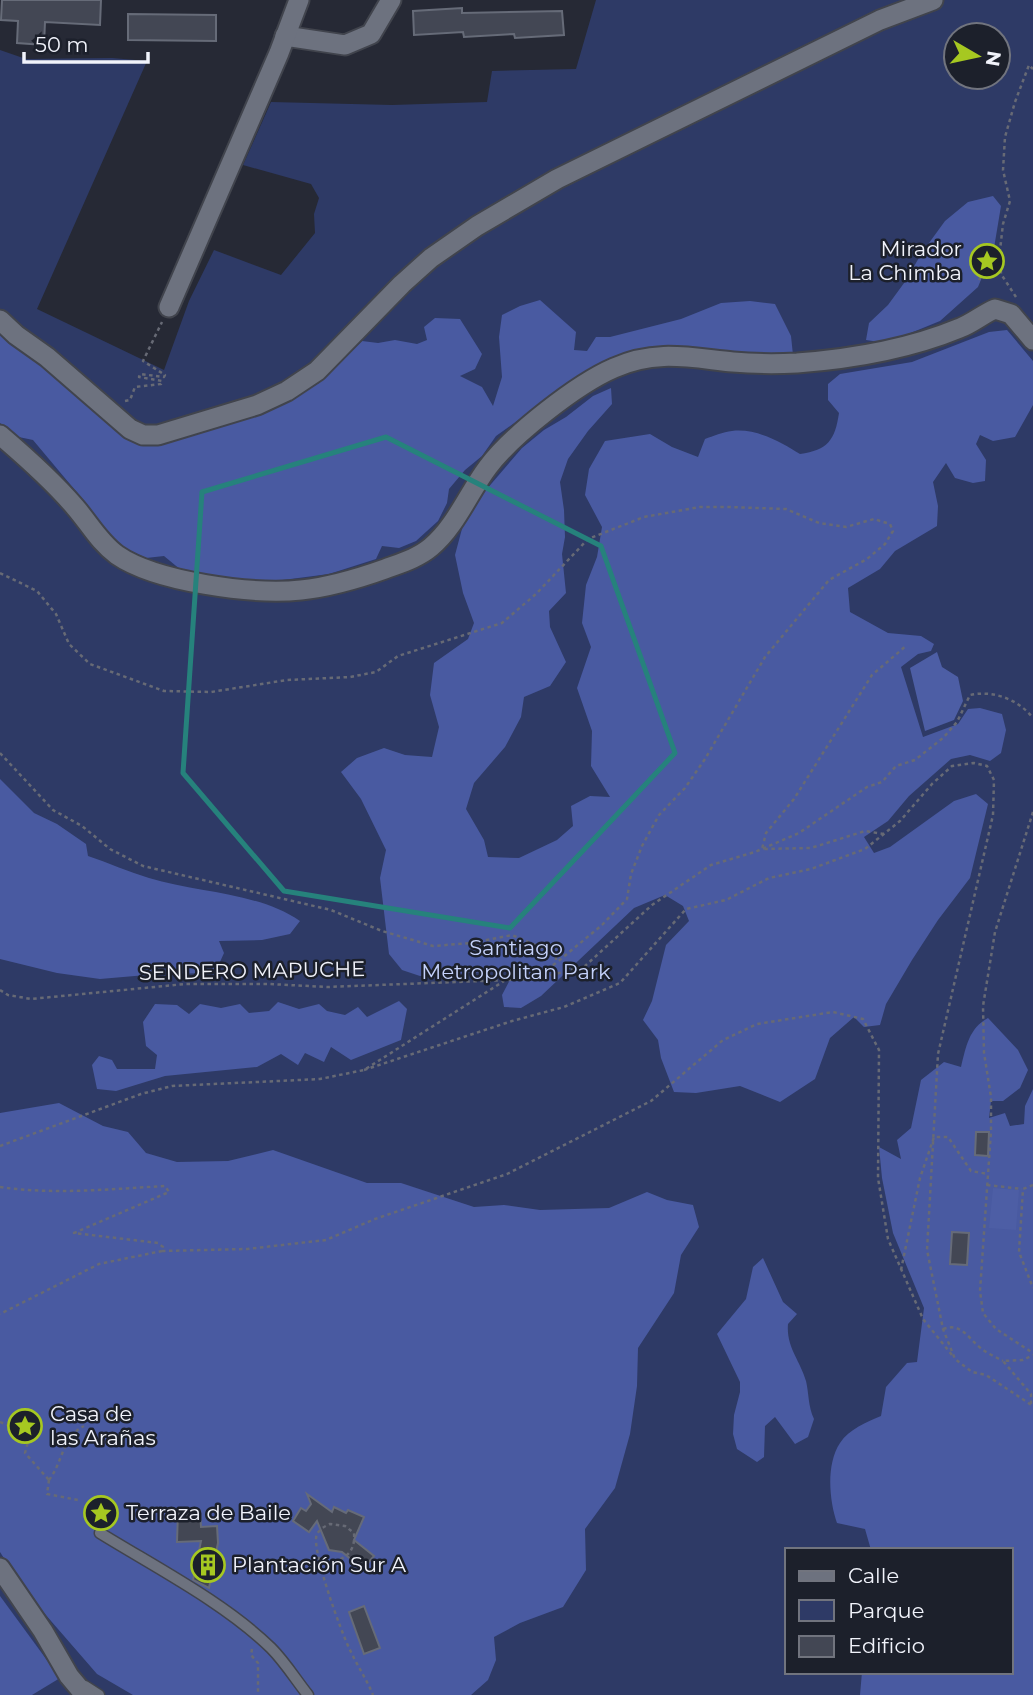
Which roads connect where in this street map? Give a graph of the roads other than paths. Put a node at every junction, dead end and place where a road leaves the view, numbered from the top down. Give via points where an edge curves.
1 (299, 0) edge
2 (391, 0) edge
3 (933, 0) edge
4 (285, 36) junction
5 (169, 307) road end
6 (0, 320) edge
7 (1033, 340) edge
8 (0, 435) edge
9 (100, 1533) dead end
10 (0, 1568) edge
11 (69, 1676) junction
12 (85, 1695) edge
13 (99, 1695) edge
14 (308, 1695) edge

1 - 4 street
2 - 4 street via 371,34 345,45
3 - 6 street via 880,20 557,179 477,226 402,284 317,371 257,405 158,435 143,435
4 - 5 street
7 - 8 street via 1011,314 995,309 933,338 841,358 774,364 688,355 638,359 573,393 508,444 431,547 408,561 364,576 298,591 174,579 131,564 104,544 44,473
9 - 14 lane via 202,1595 254,1635
10 - 11 street
11 - 12 street
11 - 13 lane

